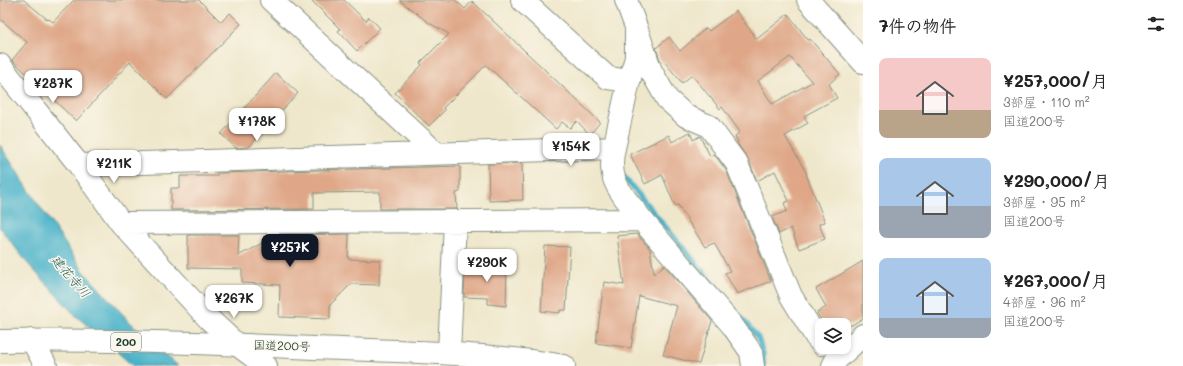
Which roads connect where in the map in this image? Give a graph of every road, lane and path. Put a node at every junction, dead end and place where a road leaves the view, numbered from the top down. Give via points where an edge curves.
1 (271, 0) edge
2 (522, 0) edge
3 (626, 0) edge
4 (808, 0) edge
5 (636, 27) junction
6 (863, 62) edge
7 (0, 65) edge
8 (629, 82) junction
9 (614, 148) junction
10 (436, 153) junction
11 (80, 165) junction
12 (642, 220) junction
13 (455, 221) junction
14 (121, 223) junction
15 (863, 336) edge
16 (38, 340) junction
17 (0, 341) edge
18 (236, 344) junction
19 (449, 353) junction
20 (833, 357) edge
21 (46, 366) edge
22 (266, 366) edge
23 (564, 366) edge
24 (753, 366) edge

1 - 10 main road
2 - 8 main road via 608,78
3 - 5 main road
4 - 6 main road
5 - 8 main road via 636,58
5 - 20 main road via 651,71 667,99 686,116 709,126 737,164 791,296 816,336
7 - 11 main road
8 - 9 main road
9 - 10 main road
9 - 12 main road via 611,170 614,183
10 - 11 main road
11 - 14 main road
12 - 13 main road
12 - 24 main road via 732,325 751,352
13 - 14 main road
13 - 19 main road
14 - 18 main road via 209,319
15 - 20 main road
16 - 17 main road, 国道200号 / 200
16 - 18 main road, 国道200号 / 200
16 - 21 main road
18 - 19 main road, 国道200号 / 200
18 - 22 main road
19 - 23 main road, 国道200号 / 200 via 529,360

